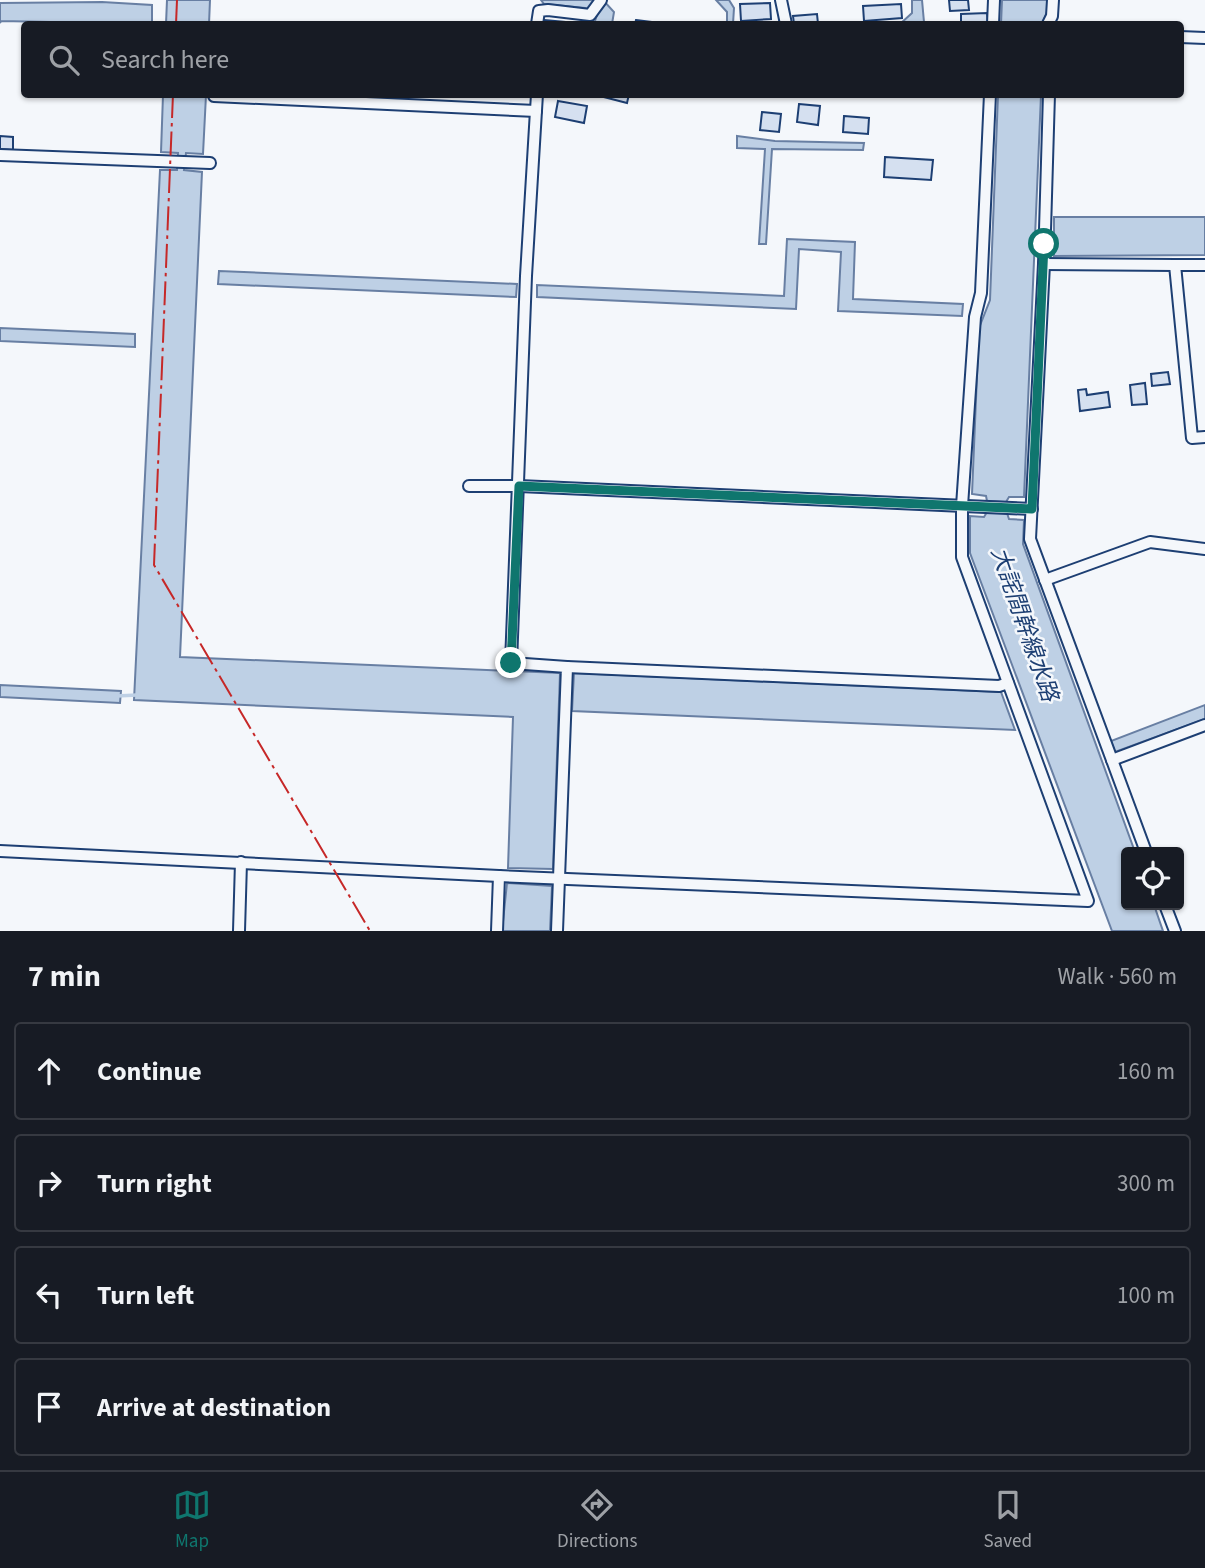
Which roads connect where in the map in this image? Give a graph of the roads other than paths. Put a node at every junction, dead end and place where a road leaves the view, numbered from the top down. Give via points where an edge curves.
1 (601, 0) edge
2 (781, 0) edge
3 (994, 0) edge
4 (1053, 0) edge
5 (537, 21) edge
6 (785, 21) edge
7 (993, 21) edge
8 (1050, 21) edge
9 (1184, 37) edge
10 (1205, 38) edge
11 (257, 98) edge
12 (537, 98) edge
13 (990, 98) edge
14 (1049, 98) edge
15 (536, 111) junction
16 (0, 155) edge
17 (210, 163) dead end
18 (1044, 264) junction
19 (1175, 265) junction
20 (1205, 265) edge
21 (1205, 437) edge
22 (468, 486) dead end
23 (519, 486) junction
24 (962, 506) junction
25 (1032, 509) junction
26 (1205, 549) edge
27 (1045, 580) junction
28 (567, 667) junction
29 (1009, 683) junction
30 (1205, 726) edge
31 (1112, 760) junction
32 (1144, 847) edge
33 (0, 850) edge
34 (241, 862) junction
35 (499, 876) junction
36 (559, 878) junction
37 (1168, 910) edge
38 (239, 931) edge
39 (497, 931) edge
40 (557, 931) edge
41 (1175, 931) edge

1 - 5 street via 590,15 539,11
2 - 6 street
3 - 7 street
4 - 8 street
9 - 10 street
11 - 15 street
12 - 15 street
13 - 24 street via 981,293 975,317
14 - 18 street
15 - 23 street
16 - 17 street
18 - 19 street
18 - 25 street
19 - 20 street
19 - 21 street via 1192,438
22 - 23 street
23 - 24 street
23 - 28 street via 511,663
24 - 25 street
24 - 29 street via 962,557
25 - 27 street via 1030,539
26 - 27 street via 1150,542
27 - 31 street
28 - 29 street
28 - 36 street
29 - 36 street via 1088,901
30 - 31 street
31 - 32 street
33 - 34 street
34 - 35 street
34 - 38 street
35 - 36 street
35 - 39 street
36 - 40 street
37 - 41 street

